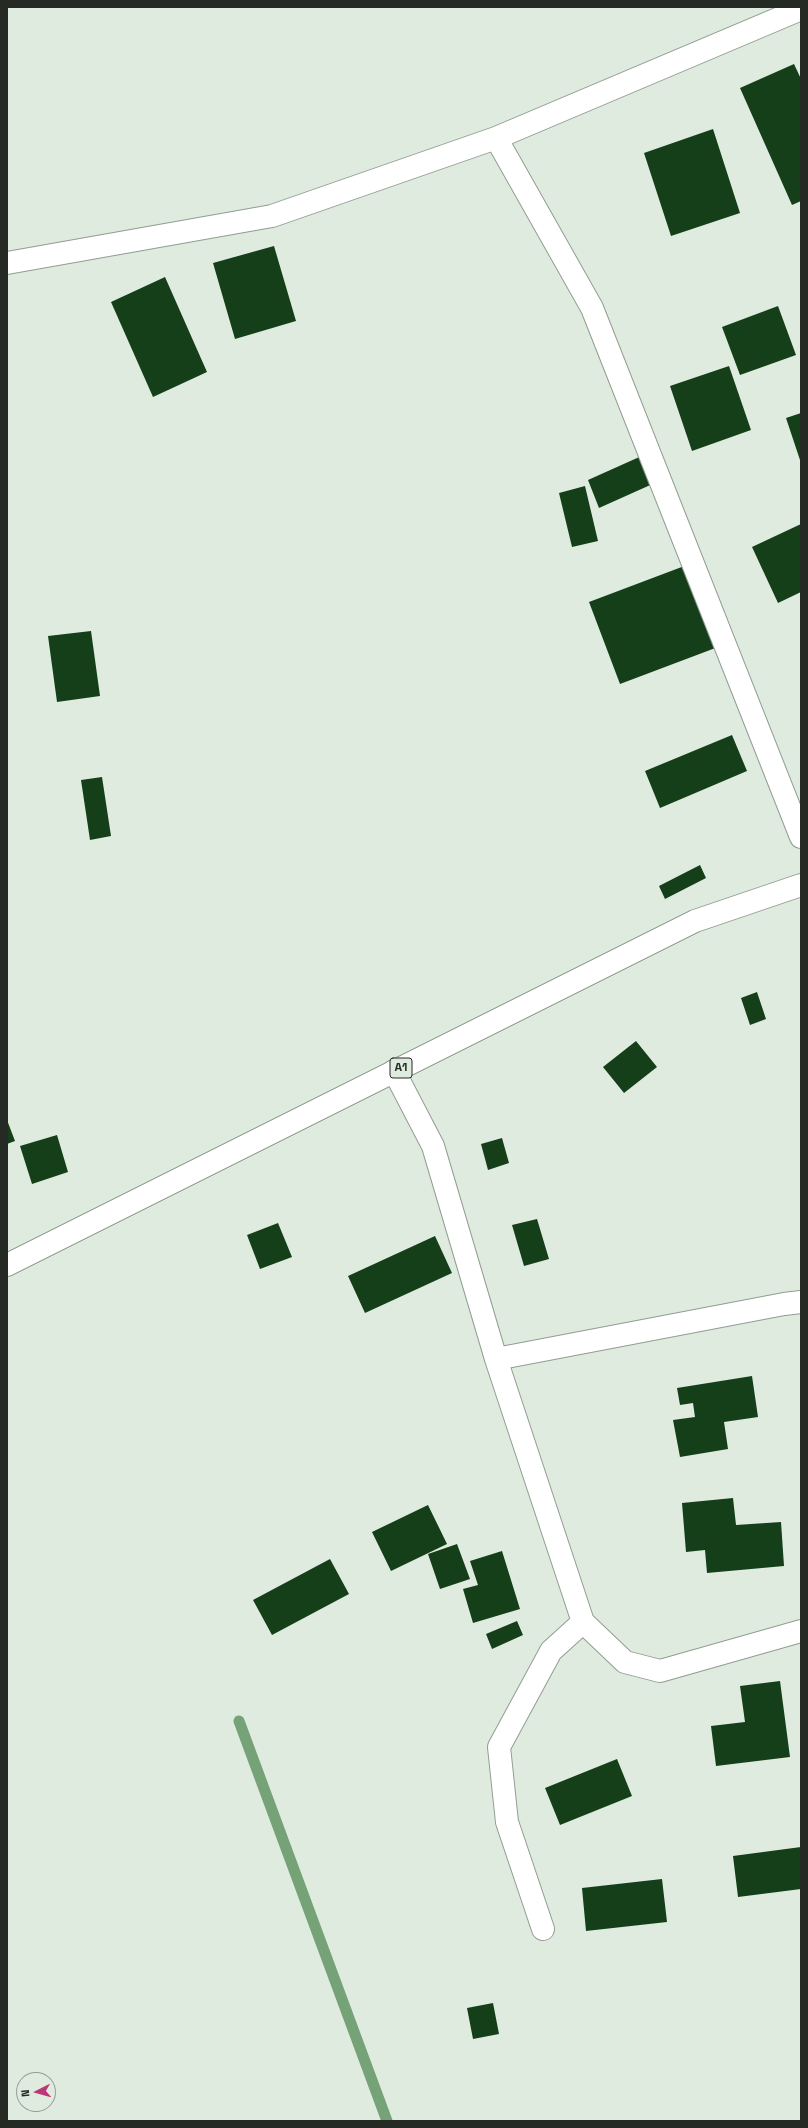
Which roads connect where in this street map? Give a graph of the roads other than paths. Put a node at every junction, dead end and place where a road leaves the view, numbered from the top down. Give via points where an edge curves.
1 (801, 9) edge
2 (496, 138) junction
3 (7, 263) edge
4 (801, 837) edge
5 (801, 885) edge
6 (394, 1071) junction
7 (7, 1265) edge
8 (801, 1302) edge
9 (496, 1360) junction
10 (583, 1622) junction
11 (801, 1631) edge
12 (543, 1929) dead end

1 - 2 main road
2 - 3 main road via 272,216
2 - 4 main road via 592,308
5 - 6 main road, A1 via 695,921
6 - 7 main road, A1
6 - 9 main road via 432,1146
8 - 9 main road
9 - 10 main road
10 - 11 main road via 625,1662 660,1670
10 - 12 main road via 551,1651 499,1747 507,1822

